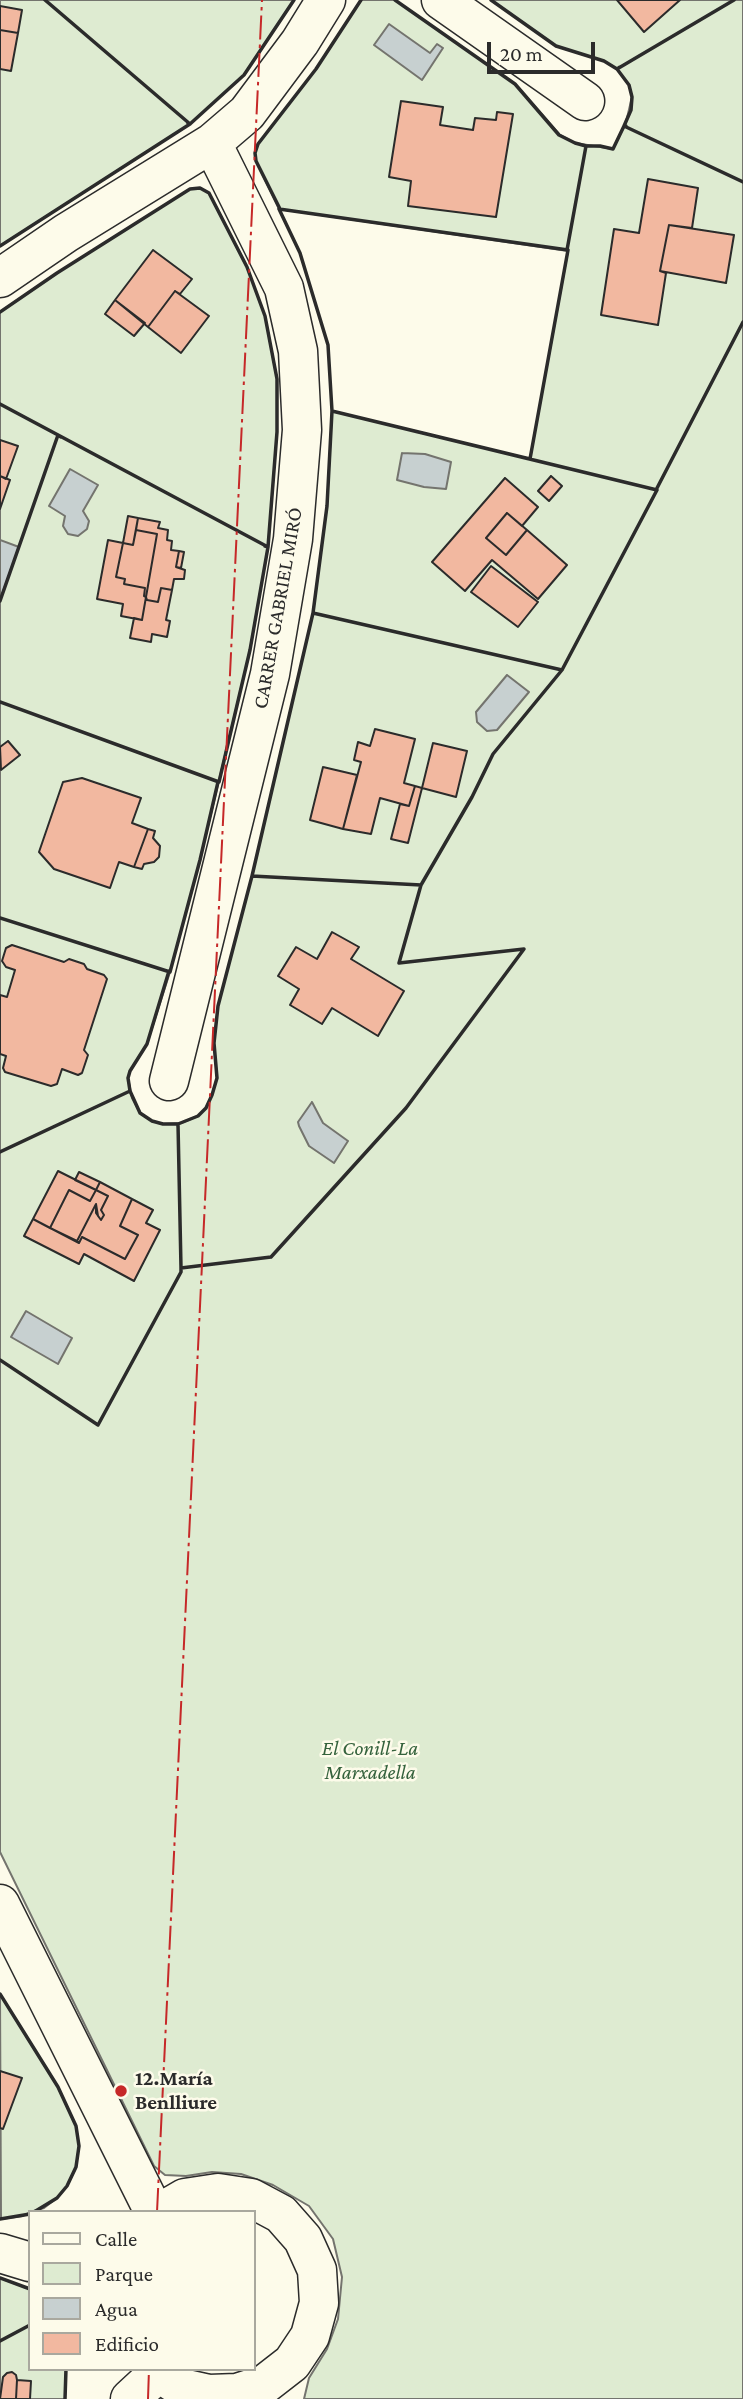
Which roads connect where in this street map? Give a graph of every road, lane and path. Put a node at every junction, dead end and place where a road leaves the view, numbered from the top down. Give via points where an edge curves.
1 (326, 0) edge
2 (441, 0) edge
3 (585, 101) dead end
4 (212, 143) junction
5 (0, 278) edge
6 (169, 1081) dead end
7 (0, 1905) edge
8 (153, 2210) edge
9 (166, 2210) edge
10 (0, 2253) edge
11 (28, 2261) edge
12 (147, 2381) edge
13 (265, 2391) edge

1 - 4 street via 247,113
2 - 3 street
4 - 5 street
4 - 6 street, CARRER GABRIEL MIRÓ via 284,288 298,351 302,430 293,539 270,674
7 - 8 street
9 - 13 street via 185,2199 218,2193 251,2198 281,2214 303,2239 317,2270 319,2303 310,2336
10 - 11 street
12 - 13 street via 209,2394

